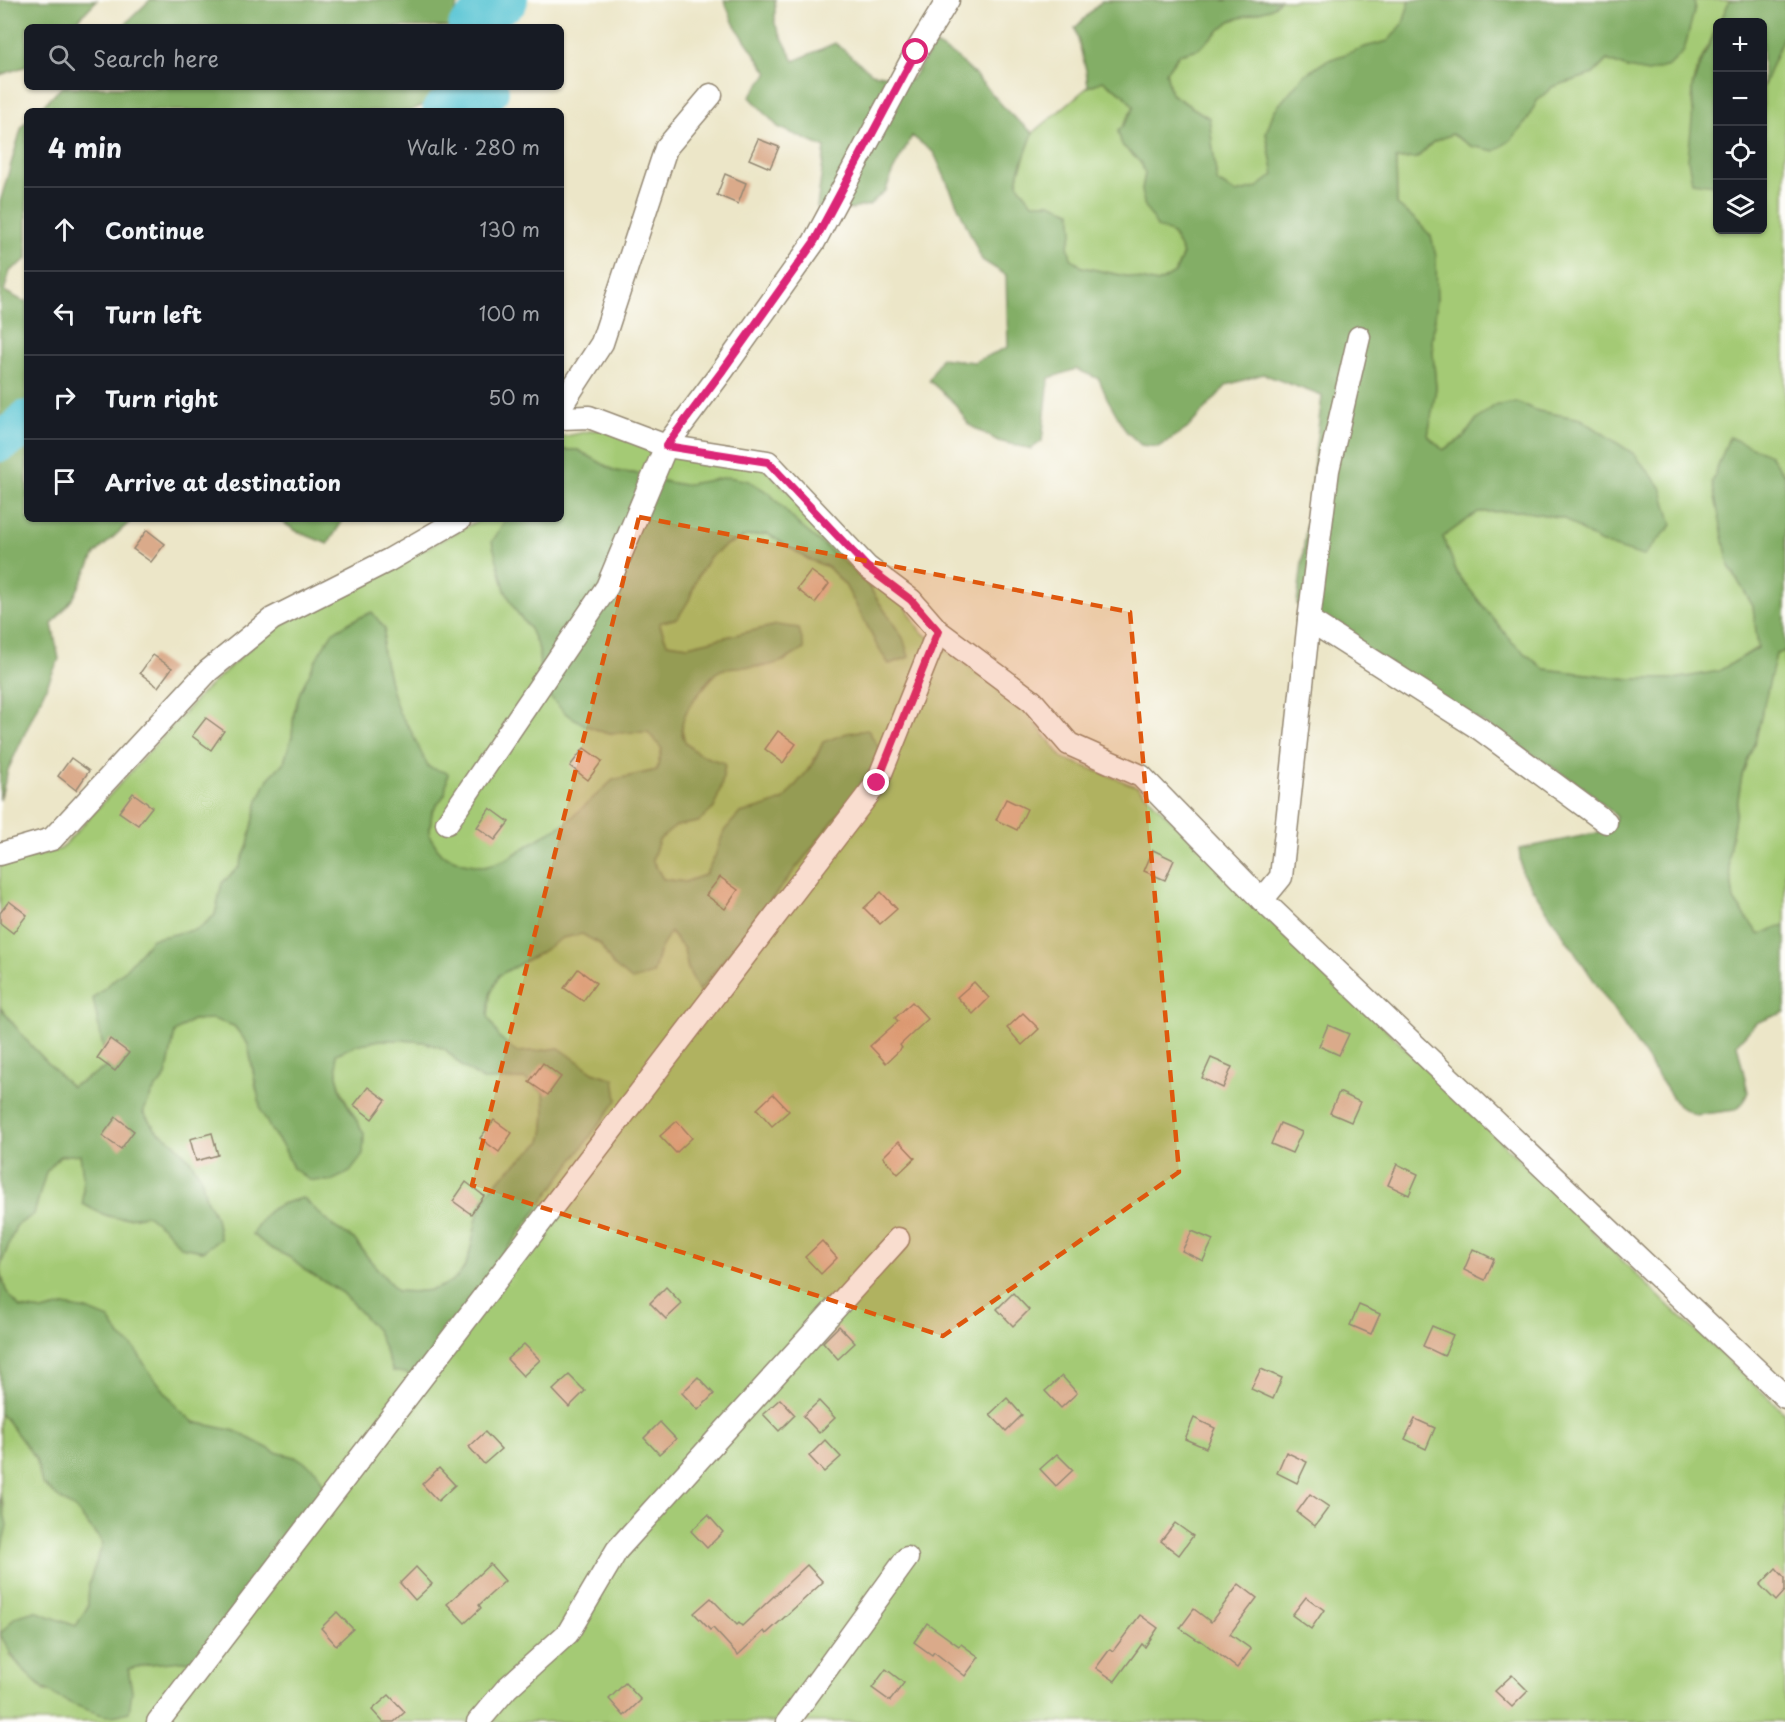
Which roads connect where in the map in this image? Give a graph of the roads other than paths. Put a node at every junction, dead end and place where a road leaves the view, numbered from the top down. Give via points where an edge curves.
1 (948, 0) edge
2 (711, 95) dead end
3 (1359, 337) dead end
4 (564, 401) edge
5 (564, 418) edge
6 (666, 446) junction
7 (455, 522) edge
8 (1308, 620) junction
9 (938, 631) junction
10 (1606, 822) dead end
11 (447, 823) dead end
12 (0, 854) edge
13 (1262, 900) junction
14 (898, 1239) dead end
15 (1785, 1397) edge
16 (907, 1558) dead end
17 (158, 1722) edge
18 (478, 1722) edge
19 (788, 1722) edge

1 - 6 lane via 814,242
2 - 4 lane via 666,148 602,343
3 - 8 lane via 1328,470
5 - 6 lane via 589,417
6 - 9 lane via 768,462 867,567 911,600
6 - 11 lane via 607,587
7 - 12 lane via 272,619 208,671 52,839
8 - 10 lane via 1480,729
8 - 13 lane via 1281,877
9 - 13 lane via 1032,700 1069,744 1141,776
9 - 17 lane via 877,783
13 - 15 lane
14 - 18 lane via 617,1550 568,1633 507,1688
16 - 19 lane

